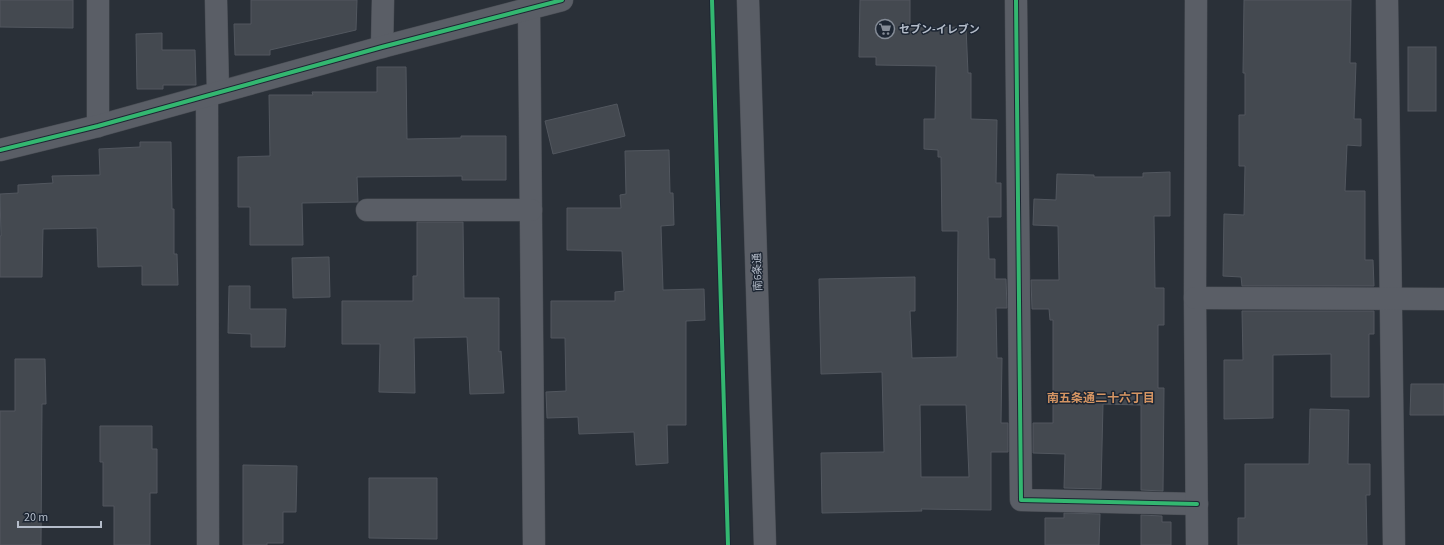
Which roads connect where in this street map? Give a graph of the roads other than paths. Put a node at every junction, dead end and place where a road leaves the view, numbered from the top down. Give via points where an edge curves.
1 (98, 0) edge
2 (216, 0) edge
3 (383, 0) edge
4 (562, 0) edge
5 (748, 0) edge
6 (1016, 0) edge
7 (1196, 0) edge
8 (1387, 0) edge
9 (529, 8) junction
10 (382, 46) junction
11 (212, 94) junction
12 (98, 126) junction
13 (0, 150) edge
14 (367, 210) dead end
15 (531, 210) junction
16 (1194, 298) junction
17 (1390, 299) junction
18 (1444, 299) edge
19 (1196, 504) junction
20 (208, 545) edge
21 (534, 545) edge
22 (765, 545) edge
23 (1197, 545) edge
24 (1394, 545) edge

1 - 12 street
2 - 11 street
3 - 10 street
4 - 9 street
5 - 22 street, 南6条通
6 - 19 street via 1021,500
7 - 16 street
8 - 17 street
9 - 10 street
9 - 15 street
10 - 11 street
11 - 12 street
11 - 20 street
12 - 13 street
14 - 15 street
15 - 21 street
16 - 17 street
16 - 19 street
17 - 18 street
17 - 24 street
19 - 23 street

